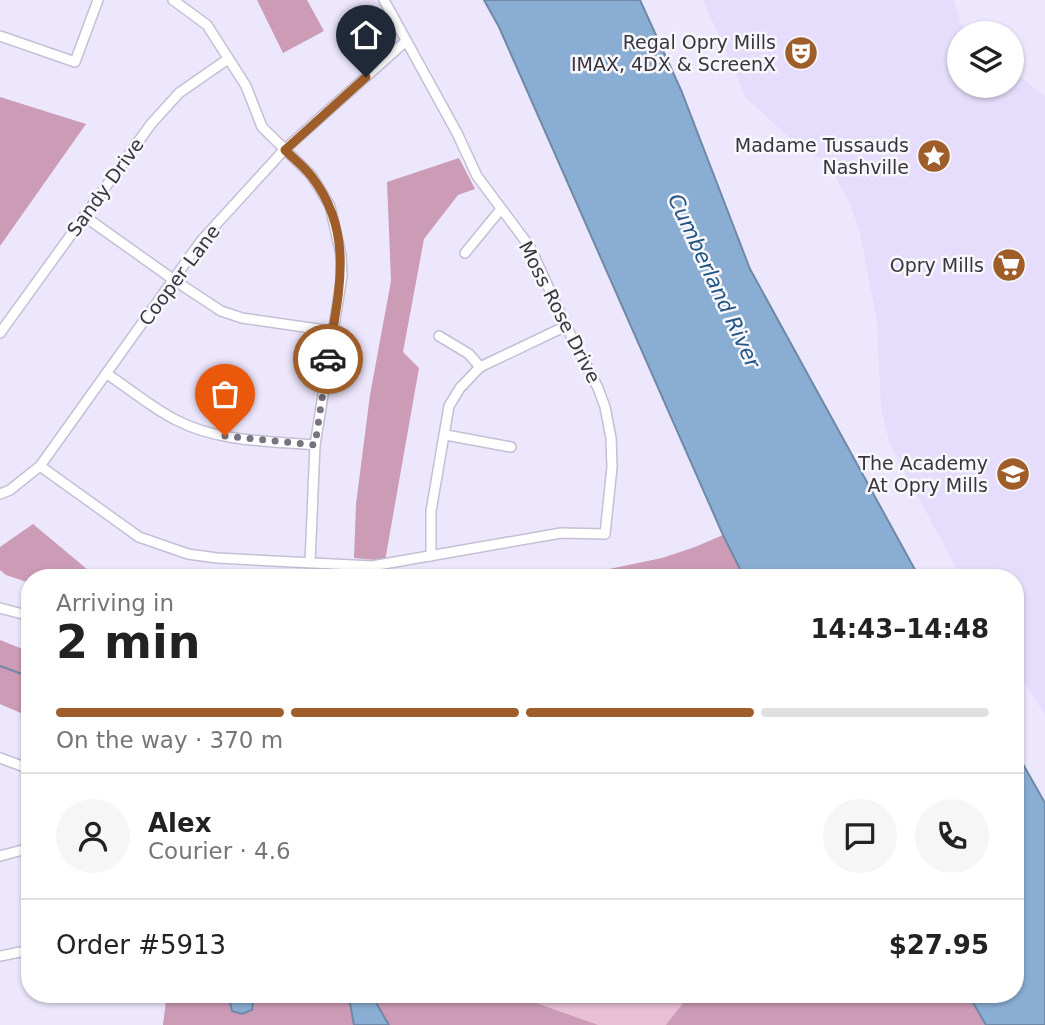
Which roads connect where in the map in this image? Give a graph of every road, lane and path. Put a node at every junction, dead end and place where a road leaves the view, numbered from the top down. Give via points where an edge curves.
1 (98, 0) edge
2 (173, 0) edge
3 (384, 0) edge
4 (0, 36) edge
5 (406, 41) junction
6 (228, 59) junction
7 (285, 150) junction
8 (501, 209) junction
9 (84, 216) junction
10 (465, 253) dead end
11 (174, 280) junction
12 (566, 326) junction
13 (332, 331) junction
14 (0, 333) edge
15 (439, 336) dead end
16 (480, 367) junction
17 (107, 374) junction
18 (446, 436) junction
19 (315, 445) junction
20 (511, 446) dead end
21 (40, 466) junction
22 (0, 494) edge
23 (430, 556) junction
24 (310, 562) junction
25 (0, 608) edge
26 (21, 614) edge
27 (0, 758) edge
28 (21, 766) edge
29 (21, 850) edge
30 (0, 856) edge
31 (21, 952) edge
32 (0, 956) edge

1 - 4 street via 75,62
2 - 6 street via 207,25
3 - 5 street, Moss Rose Drive
5 - 7 street, Cooper Lane
5 - 8 street, Moss Rose Drive via 477,176
6 - 7 street via 246,86 262,127
6 - 9 street, Sandy Drive via 179,93
7 - 11 street, Cooper Lane via 201,241
7 - 13 street via 311,175 330,206 342,276
8 - 10 street
8 - 12 street, Moss Rose Drive via 530,247
9 - 11 street
9 - 14 street, Sandy Drive
11 - 13 street via 221,311 242,318
11 - 17 street, Cooper Lane
12 - 16 street
12 - 23 street, Moss Rose Drive via 598,388 607,417 612,467 605,534 561,533
13 - 19 street
15 - 16 street via 469,354
16 - 18 street via 449,406
17 - 19 street via 175,420 210,433
17 - 21 street, Cooper Lane
18 - 20 street
18 - 23 street via 431,511
19 - 24 street
21 - 22 street, Cooper Lane
21 - 24 street via 148,541 197,555
23 - 24 street via 372,566
25 - 26 street
27 - 28 street
29 - 30 street
31 - 32 street

